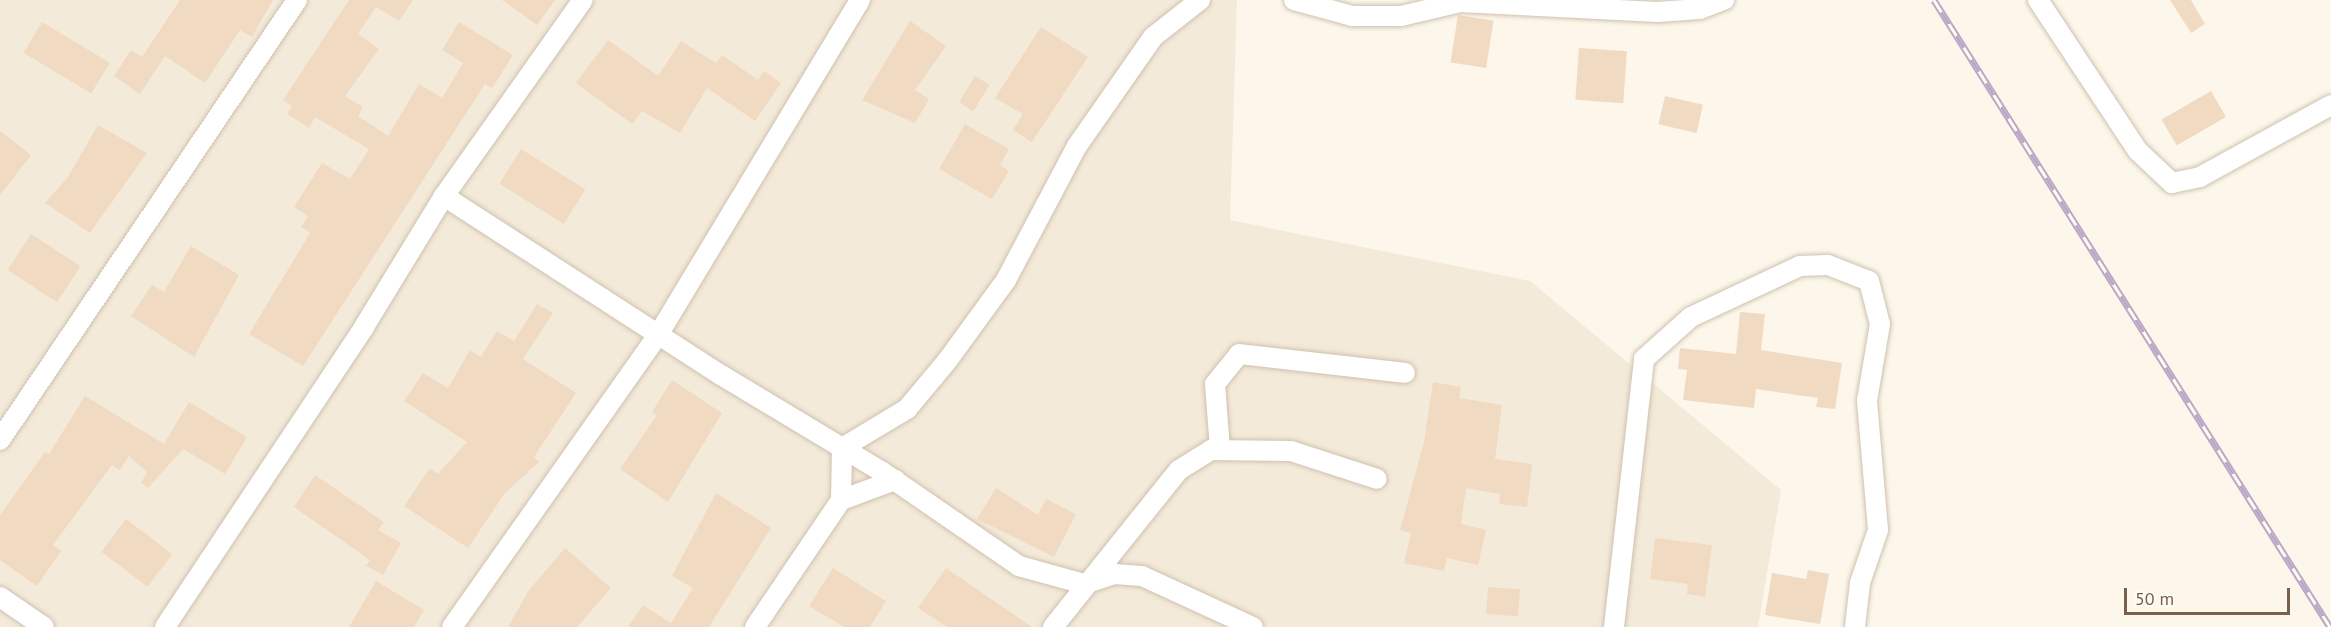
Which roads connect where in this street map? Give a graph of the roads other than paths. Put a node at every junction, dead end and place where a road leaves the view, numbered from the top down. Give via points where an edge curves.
1 (297, 0) edge
2 (583, 0) edge
3 (860, 0) edge
4 (1200, 0) edge
5 (1294, 0) edge
6 (1724, 0) edge
7 (2038, 0) edge
8 (2331, 105) edge
9 (444, 196) junction
10 (658, 335) junction
11 (1405, 373) dead end
12 (0, 440) edge
13 (842, 448) junction
14 (1220, 449) junction
15 (1377, 479) dead end
16 (895, 480) junction
17 (841, 500) junction
18 (1084, 584) junction
19 (0, 597) edge
20 (1244, 626) edge
21 (44, 627) edge
22 (165, 627) edge
23 (452, 627) edge
24 (754, 627) edge
25 (1053, 627) edge
26 (1614, 627) edge
27 (1855, 627) edge

1 - 12 street
2 - 9 street
3 - 10 street
4 - 13 street via 1153,37 1077,146 1006,280 947,361 907,409
5 - 6 street via 1352,16 1401,16 1460,2 1657,12 1700,9
7 - 8 street via 2138,151 2172,183 2200,177
9 - 10 street
9 - 22 street via 364,327
10 - 13 street
10 - 23 street
11 - 14 street via 1239,354 1215,384
13 - 16 street
13 - 17 street
14 - 15 street via 1291,451
14 - 18 street via 1179,470
16 - 17 street
16 - 18 street via 1019,566
17 - 24 street
18 - 20 street via 1114,574 1142,576
18 - 25 street
19 - 21 street
26 - 27 street via 1644,359 1691,317 1800,266 1828,265 1869,281 1880,324 1867,401 1878,530 1860,583

